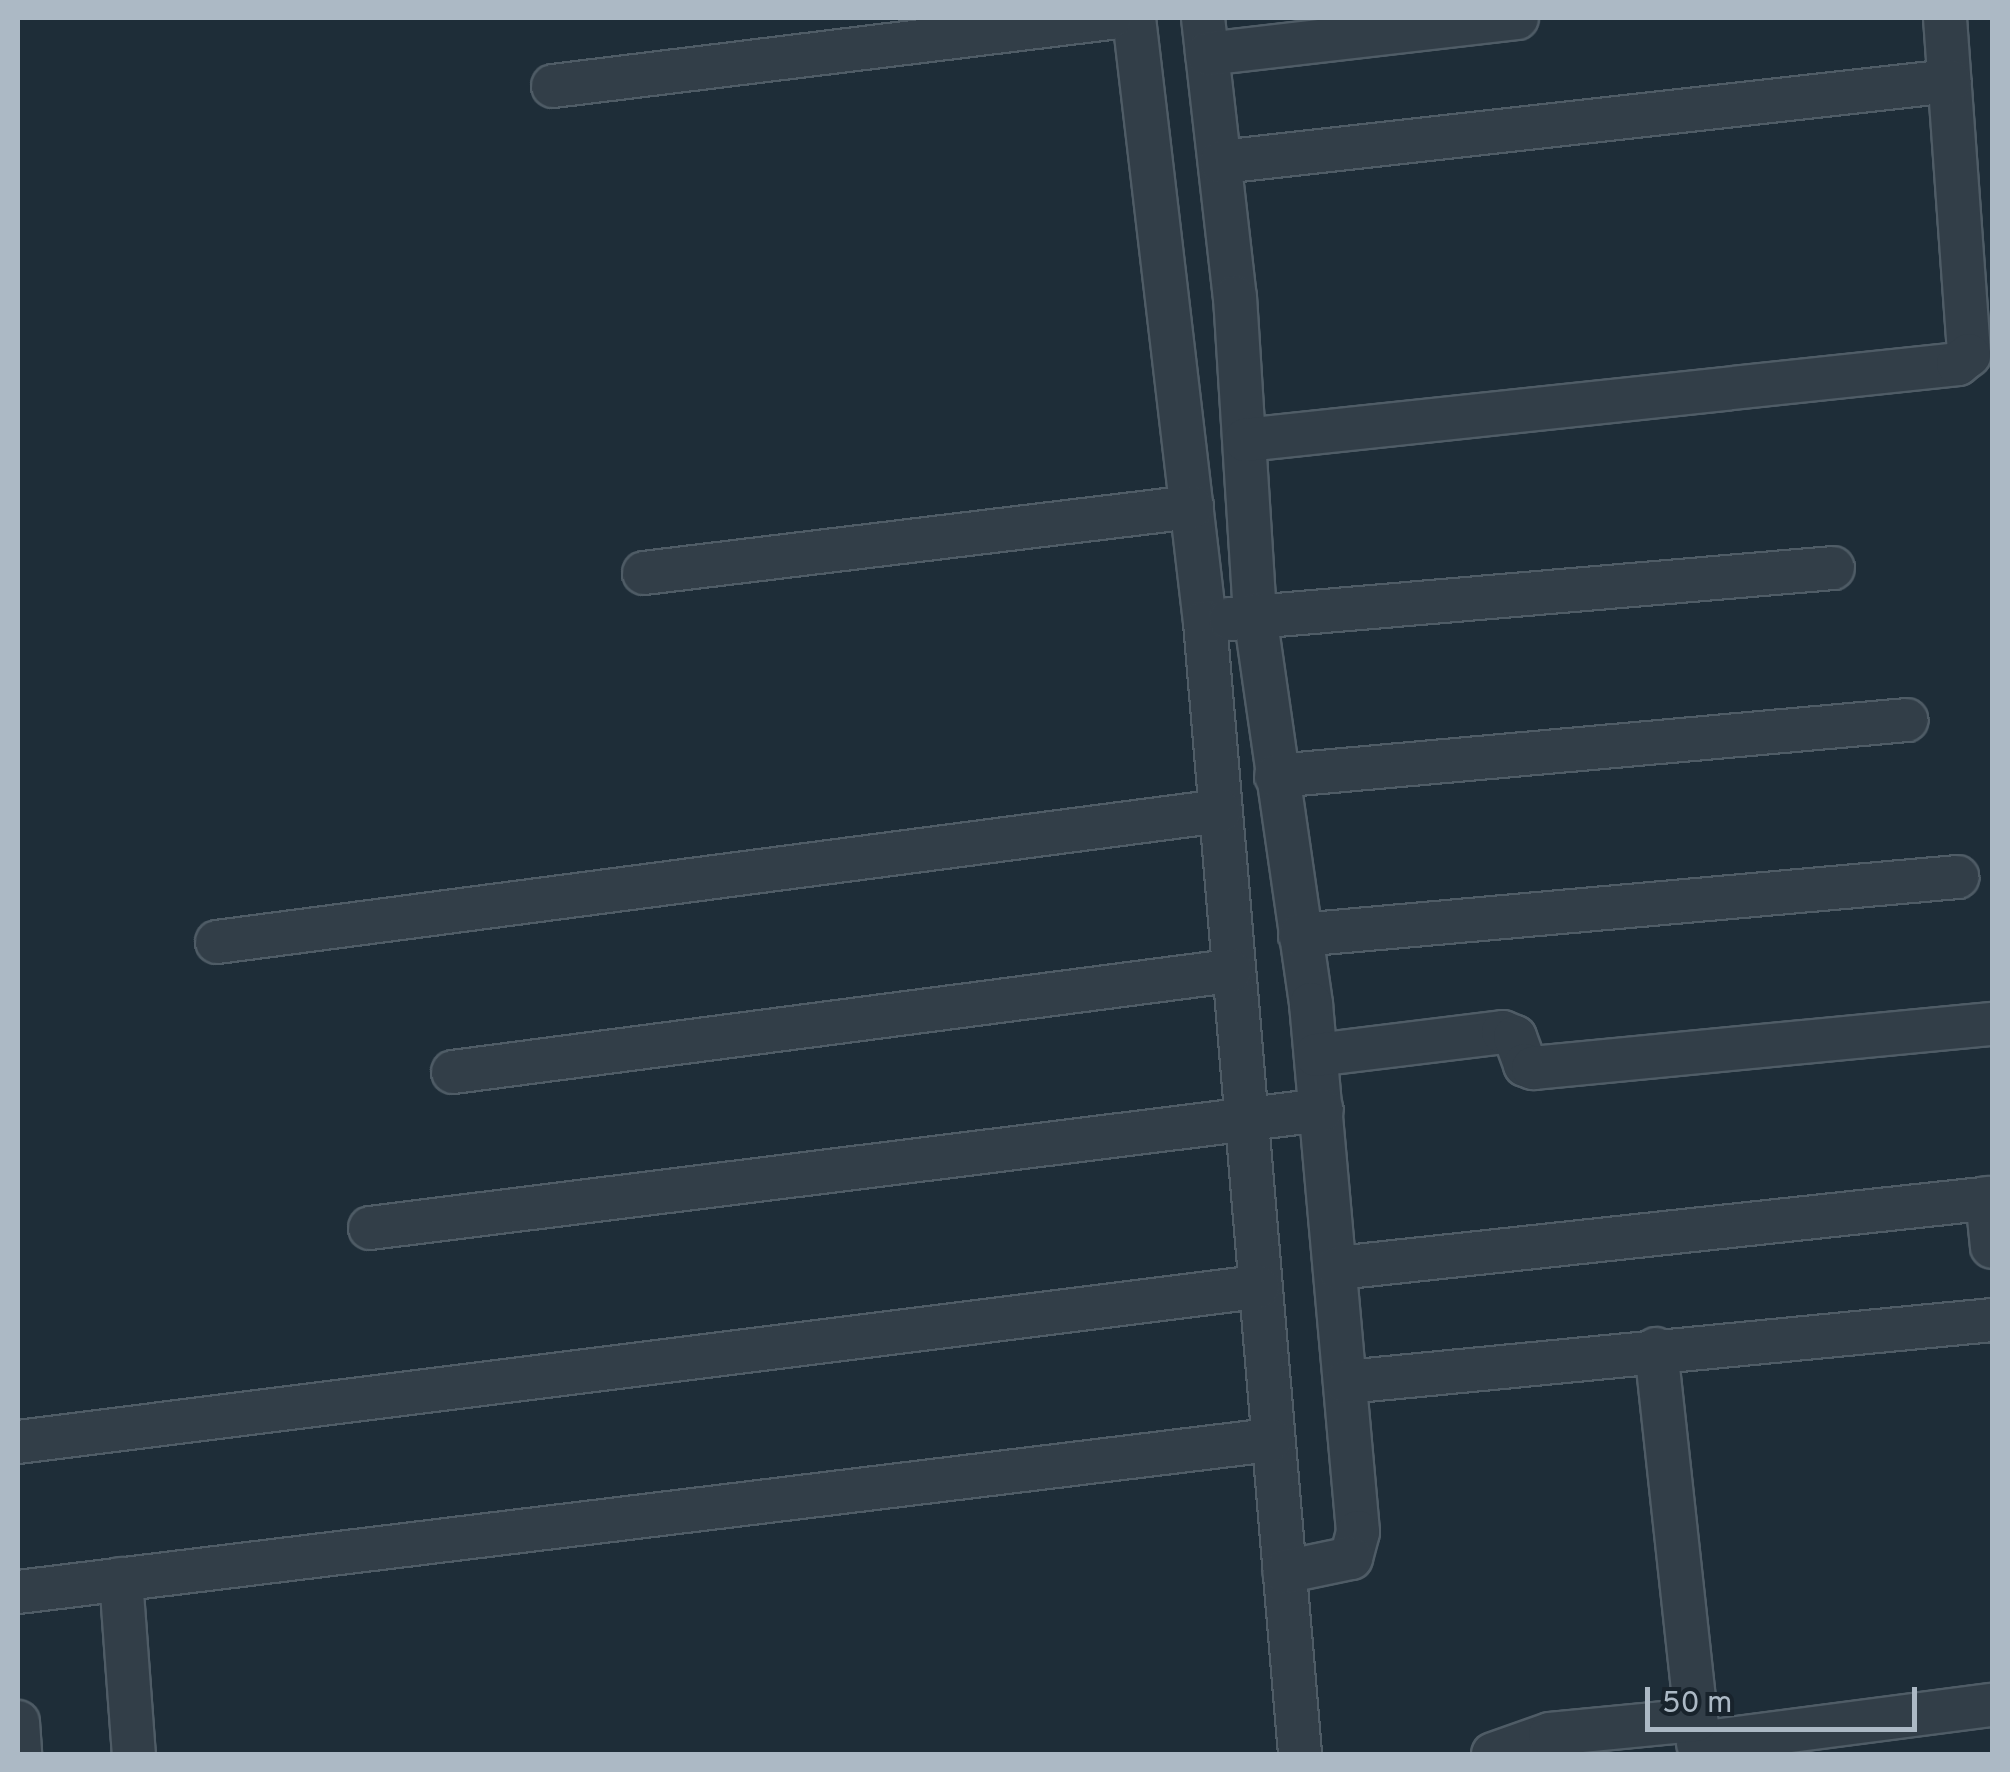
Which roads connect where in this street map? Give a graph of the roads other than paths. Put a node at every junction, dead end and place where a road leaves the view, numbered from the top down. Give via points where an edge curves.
1 (1110, 18) edge
2 (1134, 18) edge
3 (1517, 18) edge
4 (1946, 18) edge
5 (1205, 36) edge
6 (1950, 80) junction
7 (553, 86) dead end
8 (1221, 162) junction
9 (1981, 359) edge
10 (1245, 440) junction
11 (1192, 507) junction
12 (1833, 568) dead end
13 (644, 574) dead end
14 (1255, 615) junction
15 (1204, 622) junction
16 (1907, 720) dead end
17 (1276, 776) junction
18 (1220, 811) junction
19 (1957, 877) dead end
20 (1300, 934) junction
21 (217, 942) dead end
22 (1230, 970) junction
23 (1992, 1024) edge
24 (1316, 1055) junction
25 (453, 1072) dead end
26 (1322, 1110) junction
27 (1244, 1118) junction
28 (1990, 1198) edge
29 (370, 1228) dead end
30 (1992, 1247) edge
31 (1338, 1268) junction
32 (1258, 1288) junction
33 (1992, 1320) edge
34 (1656, 1349) junction
35 (1346, 1382) junction
36 (1271, 1440) junction
37 (18, 1442) edge
38 (1284, 1572) junction
39 (121, 1579) junction
40 (18, 1592) edge
41 (1992, 1705) edge
42 (18, 1722) edge
43 (1698, 1739) edge
44 (20, 1754) edge
45 (134, 1754) edge
46 (1300, 1754) edge
47 (1493, 1754) edge

1 - 7 street
2 - 11 street
3 - 5 street
4 - 6 street
5 - 8 street
6 - 8 street
6 - 9 street
8 - 10 street
9 - 10 street
10 - 14 street
11 - 13 street
11 - 15 street
12 - 14 street
14 - 15 street
14 - 17 street
15 - 18 street
16 - 17 street
17 - 20 street
18 - 21 street
18 - 22 street
19 - 20 street
20 - 24 street
22 - 25 street
22 - 27 street
23 - 24 street via 1533,1068 1525,1065 1511,1033
24 - 26 street
26 - 27 street
26 - 31 street
27 - 29 street
27 - 32 street
28 - 30 street
28 - 31 street
31 - 35 street
32 - 36 street
32 - 37 street
33 - 34 street
34 - 35 street
34 - 43 street
35 - 38 street via 1357,1547 1339,1564
36 - 38 street
36 - 39 street
38 - 46 street
39 - 40 street
39 - 45 street
41 - 43 street
42 - 44 street
43 - 47 street via 1550,1734

